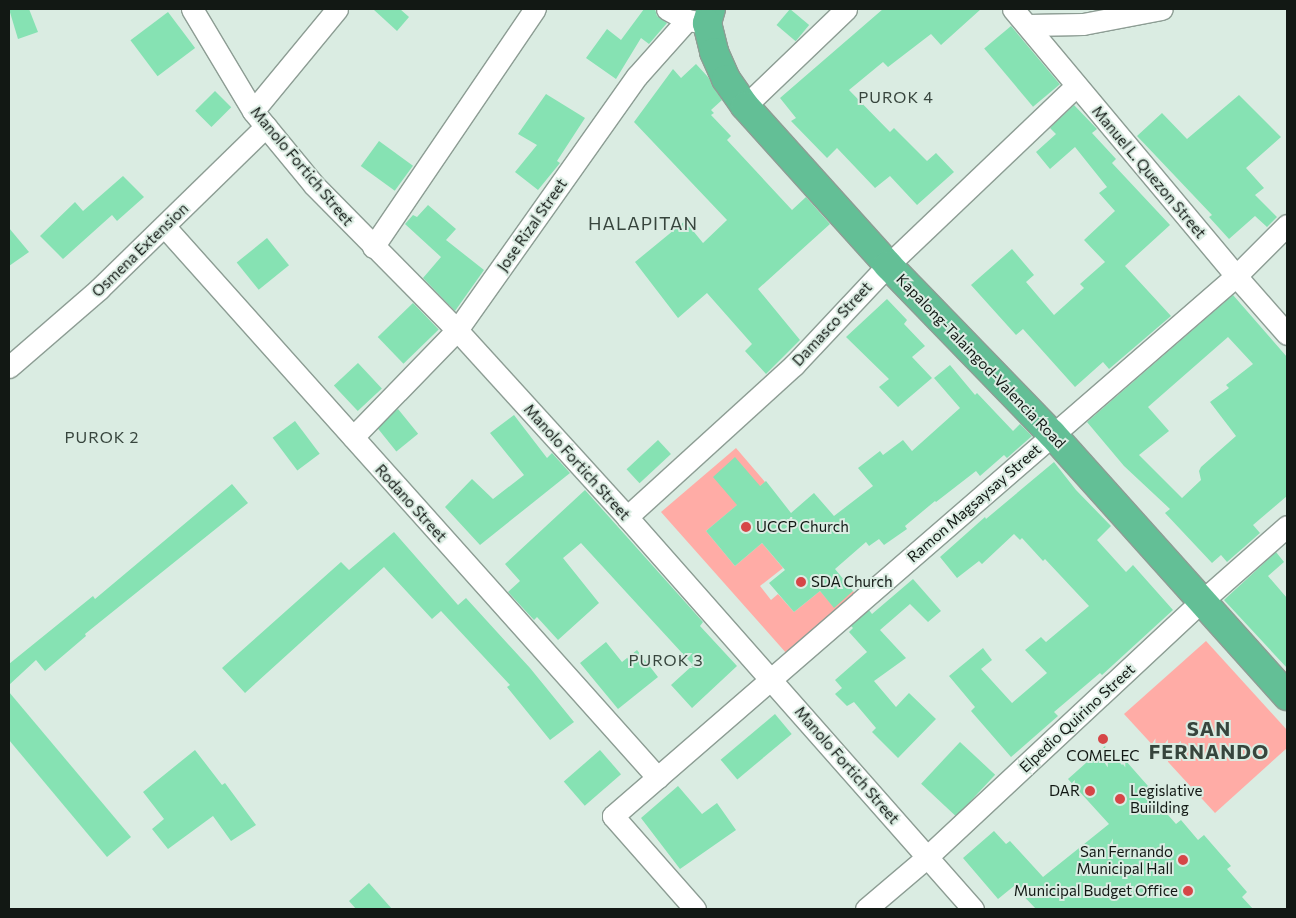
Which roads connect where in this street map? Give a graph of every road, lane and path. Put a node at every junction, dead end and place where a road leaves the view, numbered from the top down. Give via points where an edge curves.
1 (192, 9) edge
2 (337, 9) edge
3 (535, 9) edge
4 (666, 9) edge
5 (846, 9) edge
6 (1013, 9) edge
7 (1162, 9) edge
8 (702, 17) edge
9 (1027, 25) junction
10 (1076, 86) junction
11 (745, 106) junction
12 (259, 118) junction
13 (1287, 225) edge
14 (165, 227) junction
15 (373, 247) junction
16 (888, 264) junction
17 (1236, 276) junction
18 (457, 330) junction
19 (1287, 334) edge
20 (9, 368) edge
21 (1052, 434) junction
22 (353, 437) junction
23 (627, 517) junction
24 (1287, 526) edge
25 (1202, 601) junction
26 (772, 680) junction
27 (1287, 696) edge
28 (658, 778) junction
29 (927, 857) junction
30 (695, 909) edge
31 (866, 909) edge
32 (973, 909) edge

1 - 12 street, Manolo Fortich Street
2 - 12 street, Osmena Extension
3 - 15 street
4 - 8 street
5 - 11 street
6 - 9 street, Manuel L. Quezon Street
7 - 9 street via 1083,24
8 - 11 highway, Kapalong-Talaingod-Valencia Road via 726,79
8 - 18 street, Jose Rizal Street via 637,76
9 - 10 street, Manuel L. Quezon Street
10 - 16 street, Damasco Street
10 - 17 street, Manuel L. Quezon Street
11 - 16 highway, Kapalong-Talaingod-Valencia Road
12 - 14 street, Osmena Extension
12 - 15 street, Manolo Fortich Street via 314,185
13 - 17 street, Ramon Magsaysay Street
14 - 20 street, Osmena Extension
14 - 22 street, Rodano Street
15 - 18 street, Manolo Fortich Street
16 - 21 highway, Kapalong-Talaingod-Valencia Road
16 - 23 street, Damasco Street via 794,365
17 - 19 street, Manuel L. Quezon Street
17 - 21 street, Ramon Magsaysay Street
18 - 22 street, Jose Rizal Street
18 - 23 street, Manolo Fortich Street
21 - 25 highway, Kapalong-Talaingod-Valencia Road
21 - 26 street, Ramon Magsaysay Street
22 - 28 street, Rodano Street
23 - 26 street, Manolo Fortich Street
24 - 25 street, Elpedio Quirino Street
25 - 27 highway, Kapalong-Talaingod-Valencia Road
25 - 29 street, Elpedio Quirino Street
26 - 28 street, Ramon Magsaysay Street
26 - 29 street, Manolo Fortich Street
28 - 30 street, Ramon Magsaysay Street via 613,816
29 - 31 street, Elpedio Quirino Street
29 - 32 street, Manolo Fortich Street

